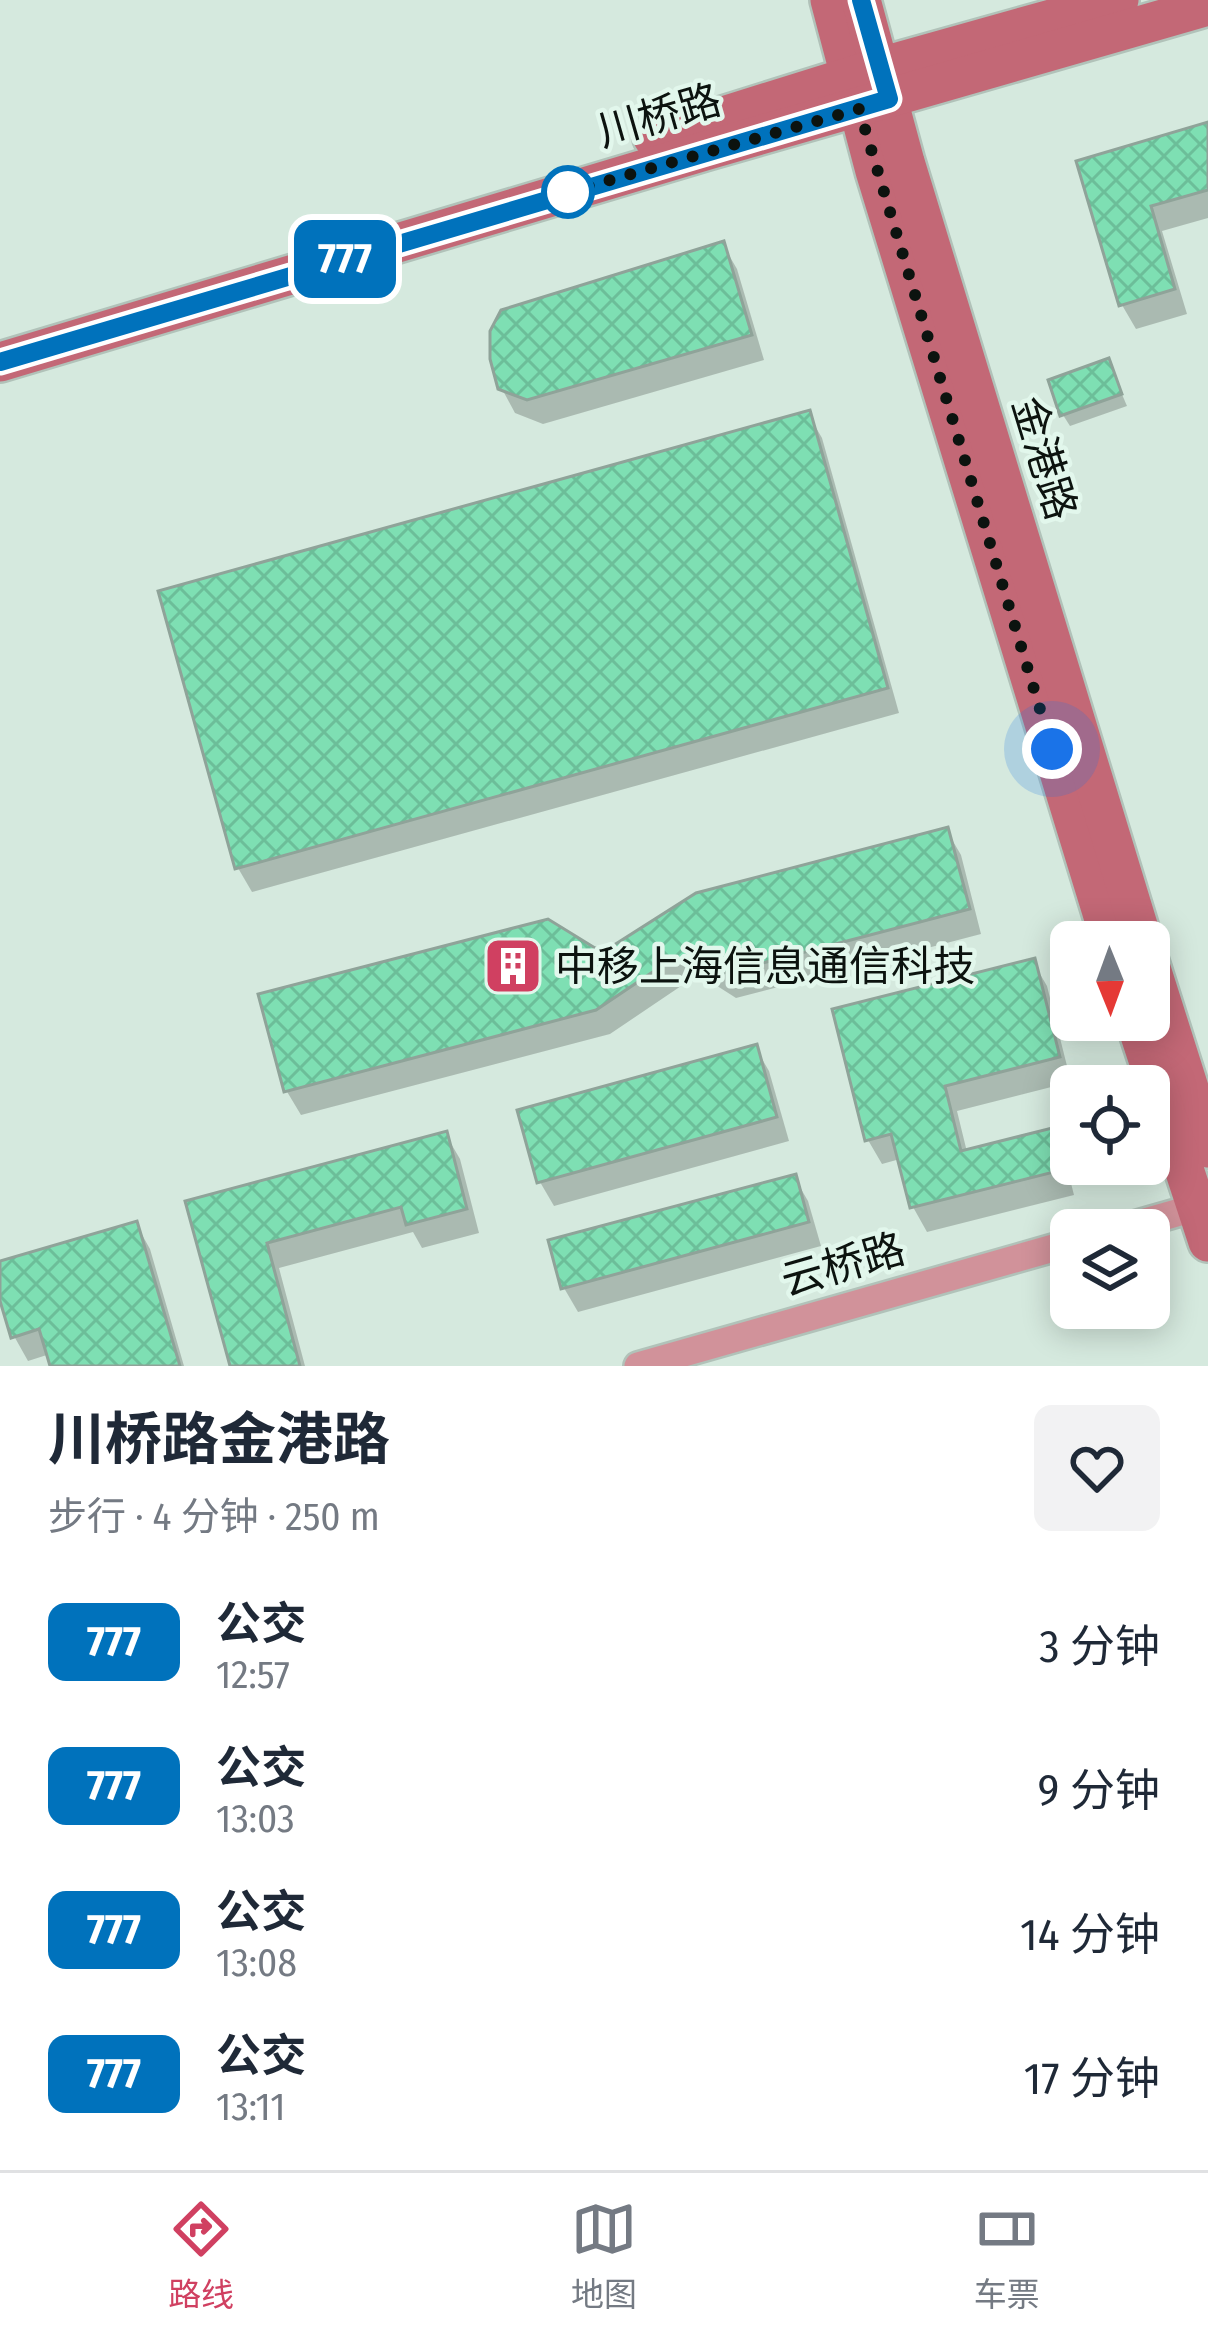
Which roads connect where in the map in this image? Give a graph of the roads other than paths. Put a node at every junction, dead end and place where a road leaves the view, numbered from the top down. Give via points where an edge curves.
1 (830, 0) edge
2 (861, 0) edge
3 (1119, 0) edge
4 (1208, 6) edge
5 (869, 88) junction
6 (0, 334) edge
7 (0, 362) edge
8 (1105, 921) edge
9 (1136, 921) edge
10 (1170, 1028) edge
11 (1142, 1041) edge
12 (1208, 1148) edge
13 (1204, 1218) edge
14 (1170, 1223) edge
15 (1050, 1249) edge
16 (638, 1366) edge

1 - 5 street, 金港路
2 - 5 street, 金港路
3 - 5 street, 川桥路
4 - 5 street, 川桥路
5 - 6 street, 川桥路
5 - 7 street, 川桥路
5 - 8 street, 金港路
5 - 9 street, 金港路
10 - 12 street
11 - 13 street
13 - 14 street
15 - 16 street, 云桥路

